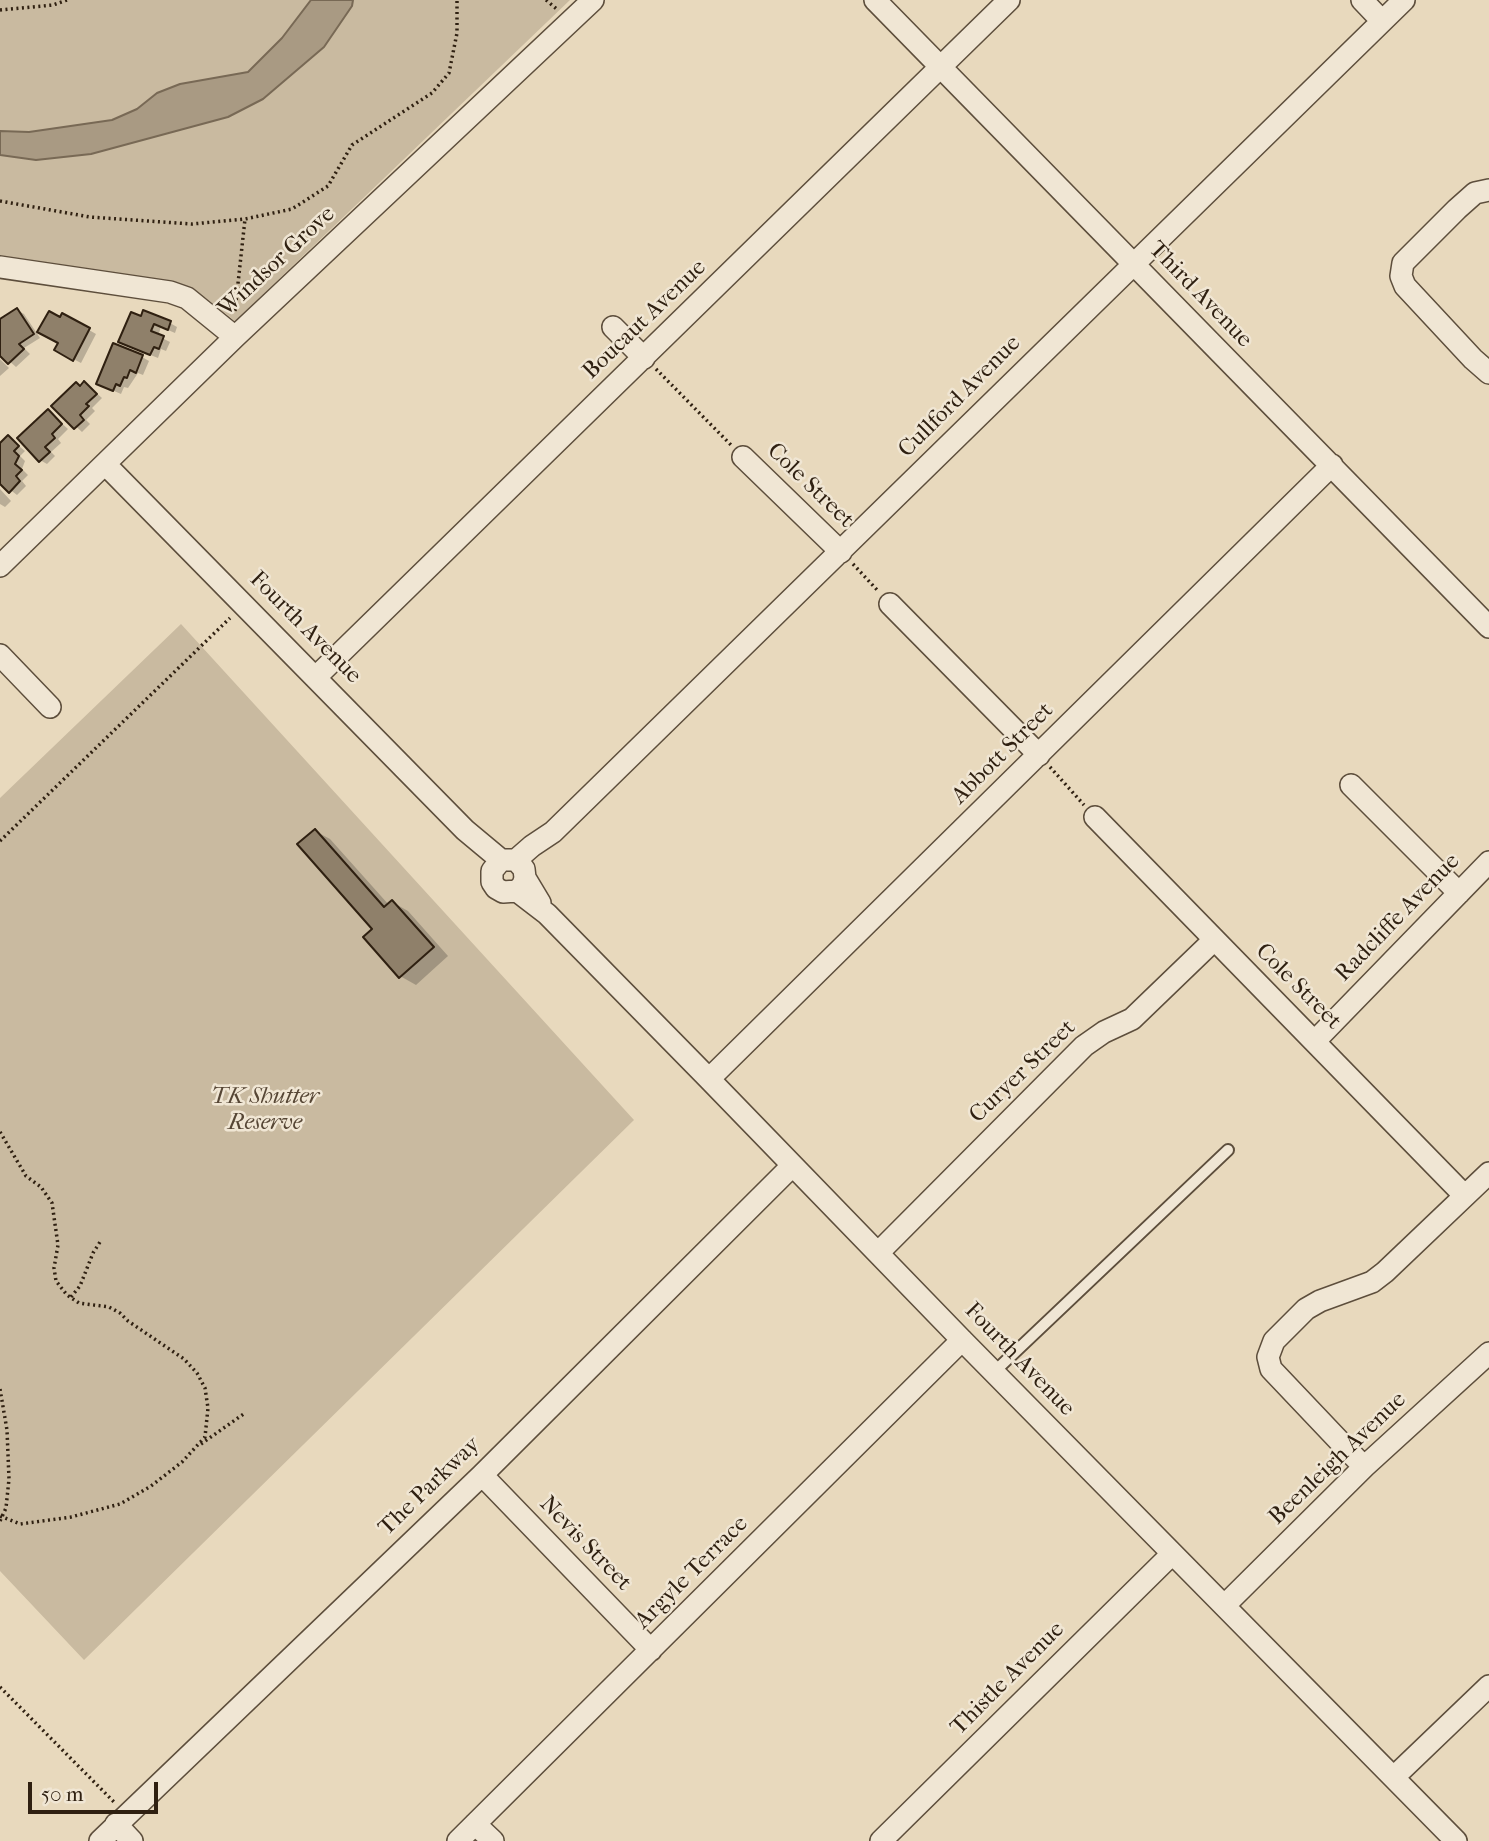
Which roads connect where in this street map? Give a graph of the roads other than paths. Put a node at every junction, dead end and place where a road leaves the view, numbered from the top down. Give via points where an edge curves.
1 (593, 0) edge
2 (875, 0) edge
3 (1009, 0) edge
4 (1362, 0) edge
5 (1404, 0) edge
6 (1382, 22) junction
7 (940, 66) junction
8 (1489, 190) edge
9 (1133, 264) junction
10 (0, 267) edge
11 (613, 327) dead end
12 (235, 337) junction
13 (644, 358) junction
14 (1489, 373) edge
15 (743, 457) road end
16 (106, 465) junction
17 (1332, 465) junction
18 (841, 552) junction
19 (0, 566) edge
20 (890, 604) road end
21 (1489, 627) edge
22 (0, 655) edge
23 (316, 677) junction
24 (50, 707) dead end
25 (1039, 755) junction
26 (1351, 785) dead end
27 (1095, 817) road end
28 (1489, 862) edge
29 (513, 872) junction
30 (1459, 893) junction
31 (1214, 940) junction
32 (1315, 1041) junction
33 (709, 1079) junction
34 (1228, 1150) dead end
35 (792, 1166) junction
36 (1489, 1173) edge
37 (1464, 1195) junction
38 (878, 1253) junction
39 (962, 1340) junction
40 (1489, 1353) edge
41 (993, 1373) junction
42 (1364, 1467) junction
43 (482, 1475) junction
44 (1172, 1554) junction
45 (1225, 1605) junction
46 (651, 1650) junction
47 (1489, 1686) edge
48 (1394, 1777) junction
49 (121, 1820) junction
50 (475, 1824) junction
51 (100, 1841) edge
52 (132, 1841) edge
53 (458, 1841) edge
54 (493, 1841) edge
55 (881, 1841) edge
56 (1456, 1841) edge

1 - 12 street, Windsor Grove
2 - 7 street, Third Avenue
3 - 7 street, Boucaut Avenue
4 - 6 street
5 - 6 street, Cullford Avenue
6 - 9 street, Cullford Avenue
7 - 9 street, Third Avenue
7 - 13 street, Boucaut Avenue
8 - 14 street via 1467,199 1403,263 1401,276 1405,286
9 - 17 street, Third Avenue
9 - 18 street, Cullford Avenue
10 - 12 street via 170,292 187,298
11 - 13 street
12 - 16 street, Windsor Grove
13 - 23 street, Boucaut Avenue
15 - 18 street, Cole Street
16 - 19 street, Windsor Grove
16 - 23 street, Fourth Avenue
17 - 21 street, Third Avenue
17 - 25 street, Abbott Street
18 - 29 street, Cullford Avenue via 553,832 532,845
20 - 25 street
22 - 24 street
23 - 29 street, Fourth Avenue via 465,830
25 - 33 street, Abbott Street
26 - 30 street
27 - 31 street, Cole Street
28 - 30 street, Radcliffe Avenue
29 - 33 street, Fourth Avenue via 547,914
30 - 32 street, Radcliffe Avenue
31 - 32 street, Cole Street
31 - 38 street, Curyer Street via 1132,1019 1084,1046
32 - 37 street, Cole Street
33 - 35 street, Fourth Avenue
34 - 41 lane
35 - 38 street, Fourth Avenue
35 - 43 street, The Parkway
36 - 37 street
37 - 42 street via 1372,1282 1306,1309 1274,1340 1268,1357 1271,1369
38 - 39 street, Fourth Avenue
39 - 41 street, Fourth Avenue
39 - 46 street, Argyle Terrace
40 - 42 street, Beenleigh Avenue
41 - 44 street, Fourth Avenue
42 - 45 street, Beenleigh Avenue
43 - 46 street, Nevis Street
43 - 49 street, The Parkway
44 - 45 street, Fourth Avenue
44 - 55 street, Thistle Avenue
45 - 48 street, Fourth Avenue
46 - 50 street, Argyle Terrace
47 - 48 street
48 - 56 street, Fourth Avenue
49 - 51 street, The Parkway
49 - 52 street
50 - 53 street, Argyle Terrace
50 - 54 street

